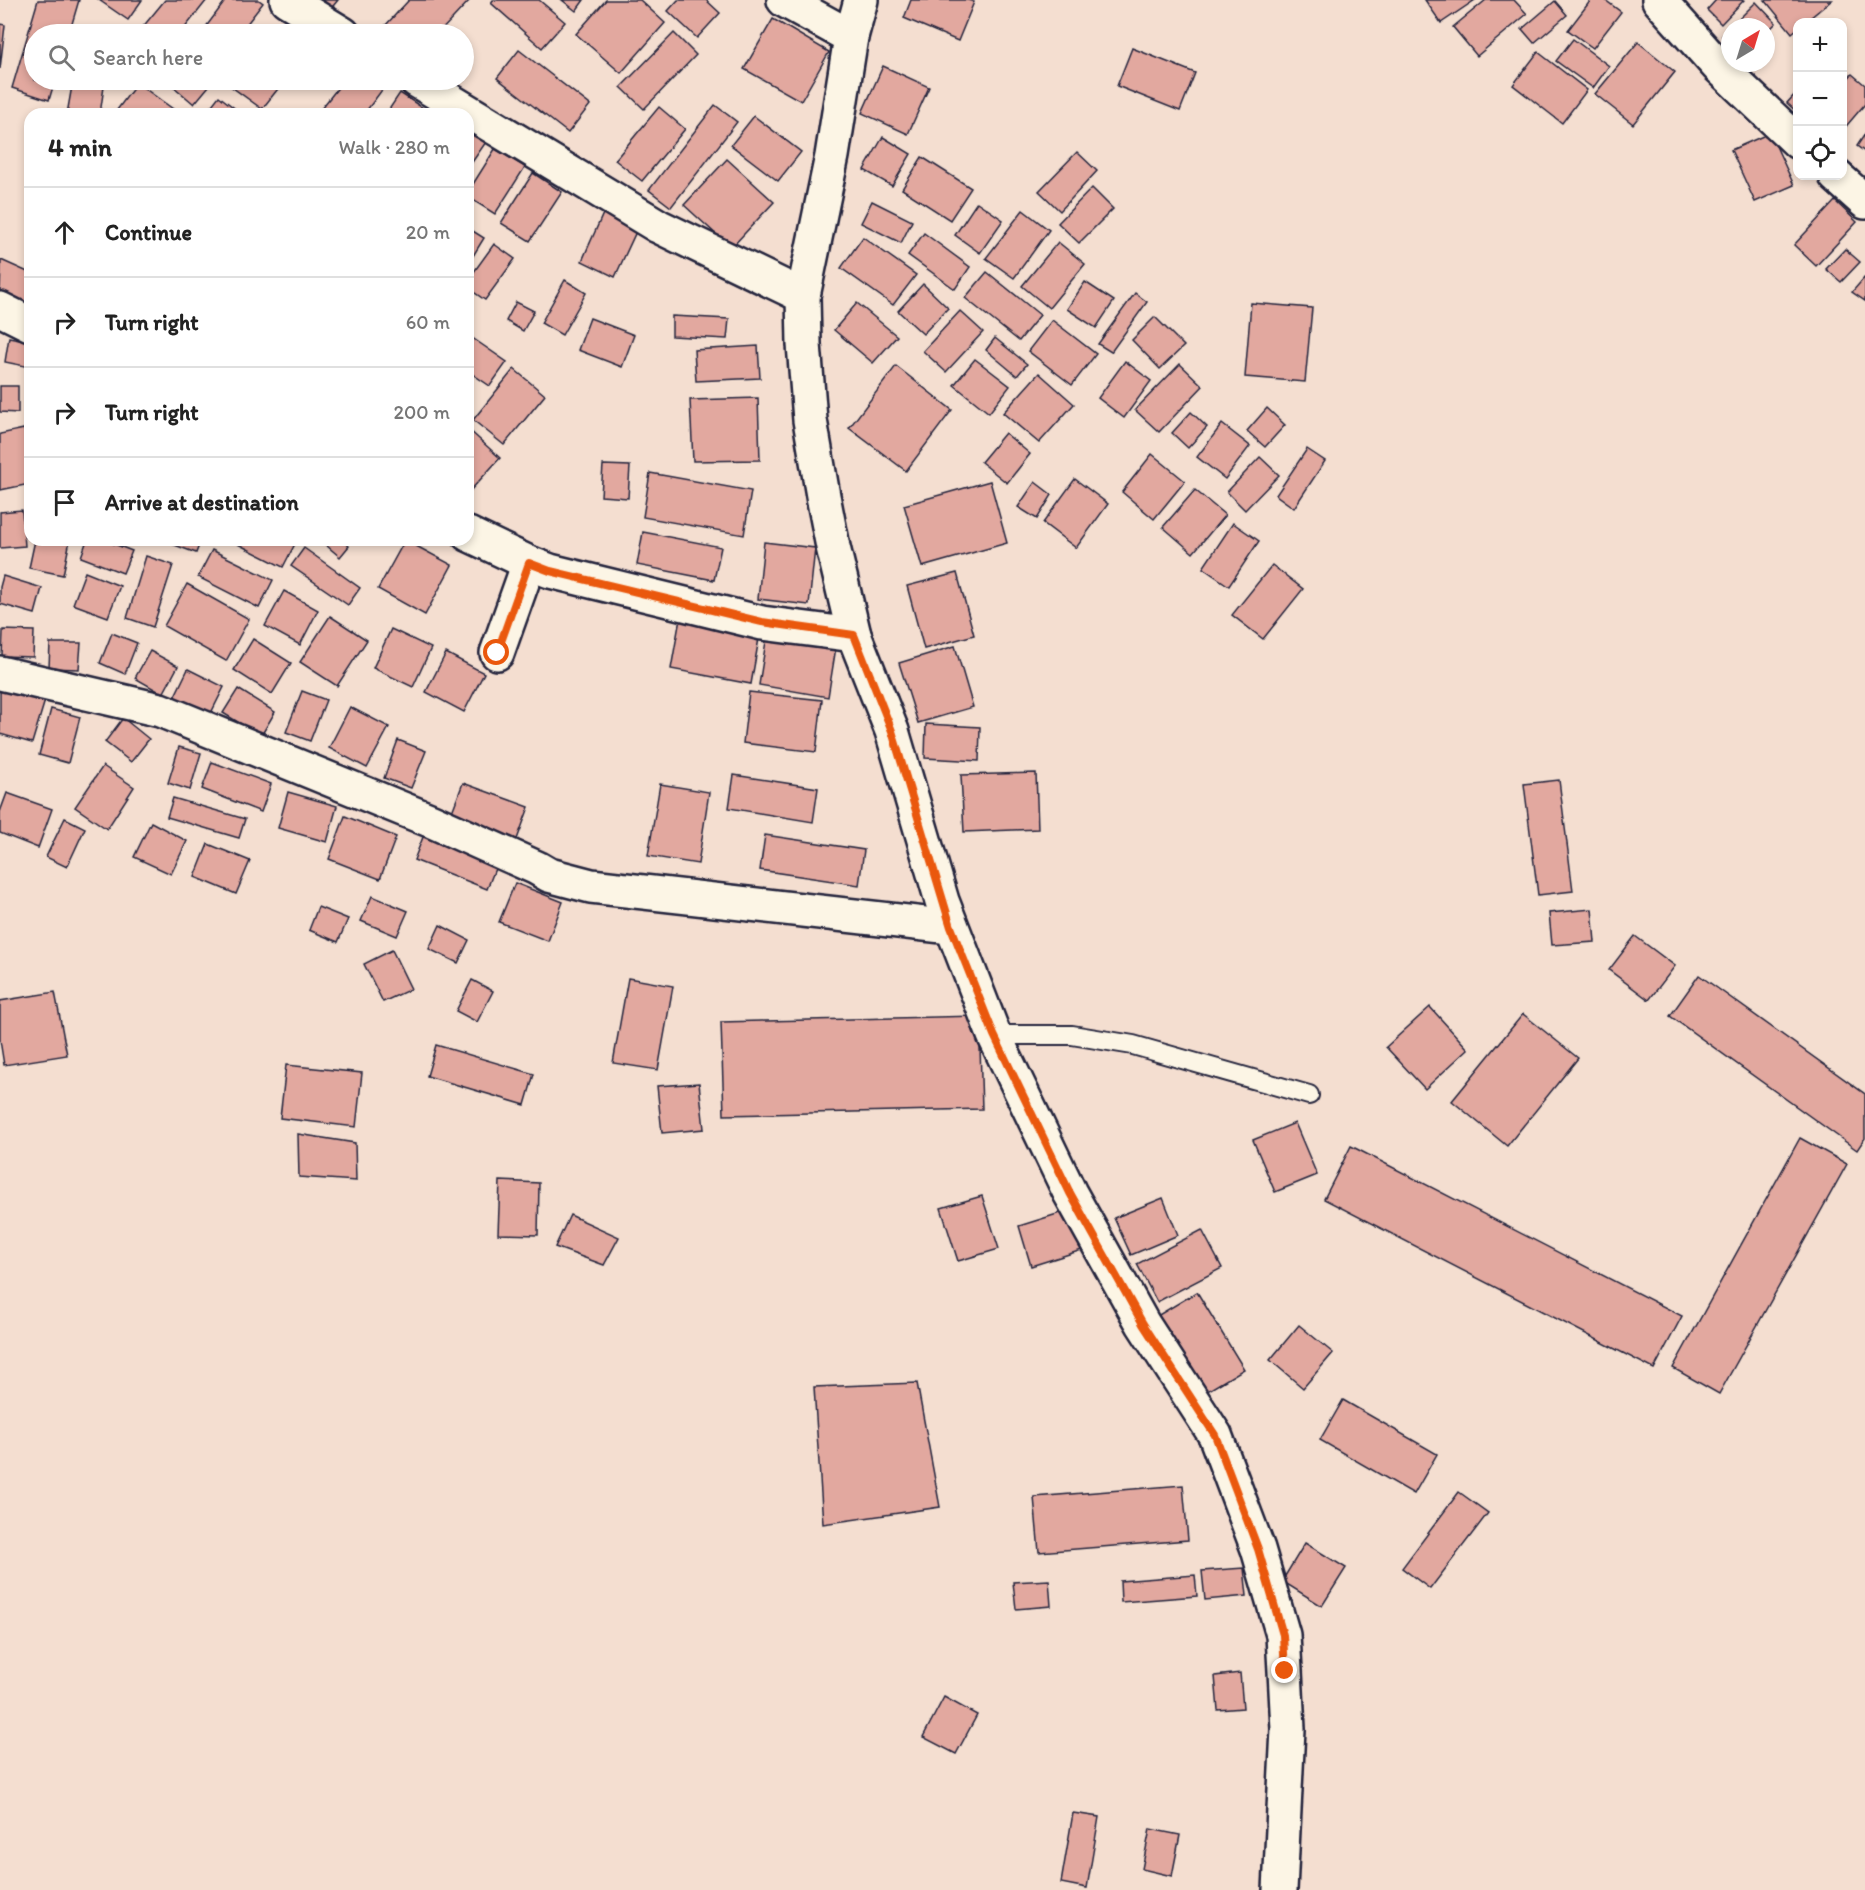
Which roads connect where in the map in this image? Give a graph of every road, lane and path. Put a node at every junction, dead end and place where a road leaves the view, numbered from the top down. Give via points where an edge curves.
1 (288, 0) edge
2 (784, 0) edge
3 (861, 0) edge
4 (1659, 0) edge
5 (327, 24) edge
6 (851, 37) junction
7 (433, 90) edge
8 (462, 108) edge
9 (474, 115) edge
10 (1793, 137) edge
11 (1840, 180) edge
12 (1865, 202) edge
13 (803, 296) junction
14 (0, 309) edge
15 (24, 321) edge
16 (474, 537) edge
17 (538, 567) junction
18 (854, 635) junction
19 (497, 653) dead end
20 (0, 673) edge
21 (951, 927) junction
22 (994, 1035) junction
23 (1309, 1095) dead end
24 (1280, 1890) edge

1 - 5 street
2 - 6 street
3 - 6 street
4 - 10 street via 1718,66
6 - 13 street via 832,156
7 - 8 street
9 - 13 street via 658,226
11 - 12 street
13 - 18 street via 810,420
14 - 15 street
16 - 17 street
17 - 18 street via 762,622
17 - 19 street
18 - 21 street via 892,731
20 - 21 street via 160,710 432,821 549,875 591,886
21 - 22 street
22 - 23 lane via 1072,1035 1133,1046
22 - 24 street via 1070,1193 1143,1324 1215,1435 1258,1549 1283,1635 1288,1729

